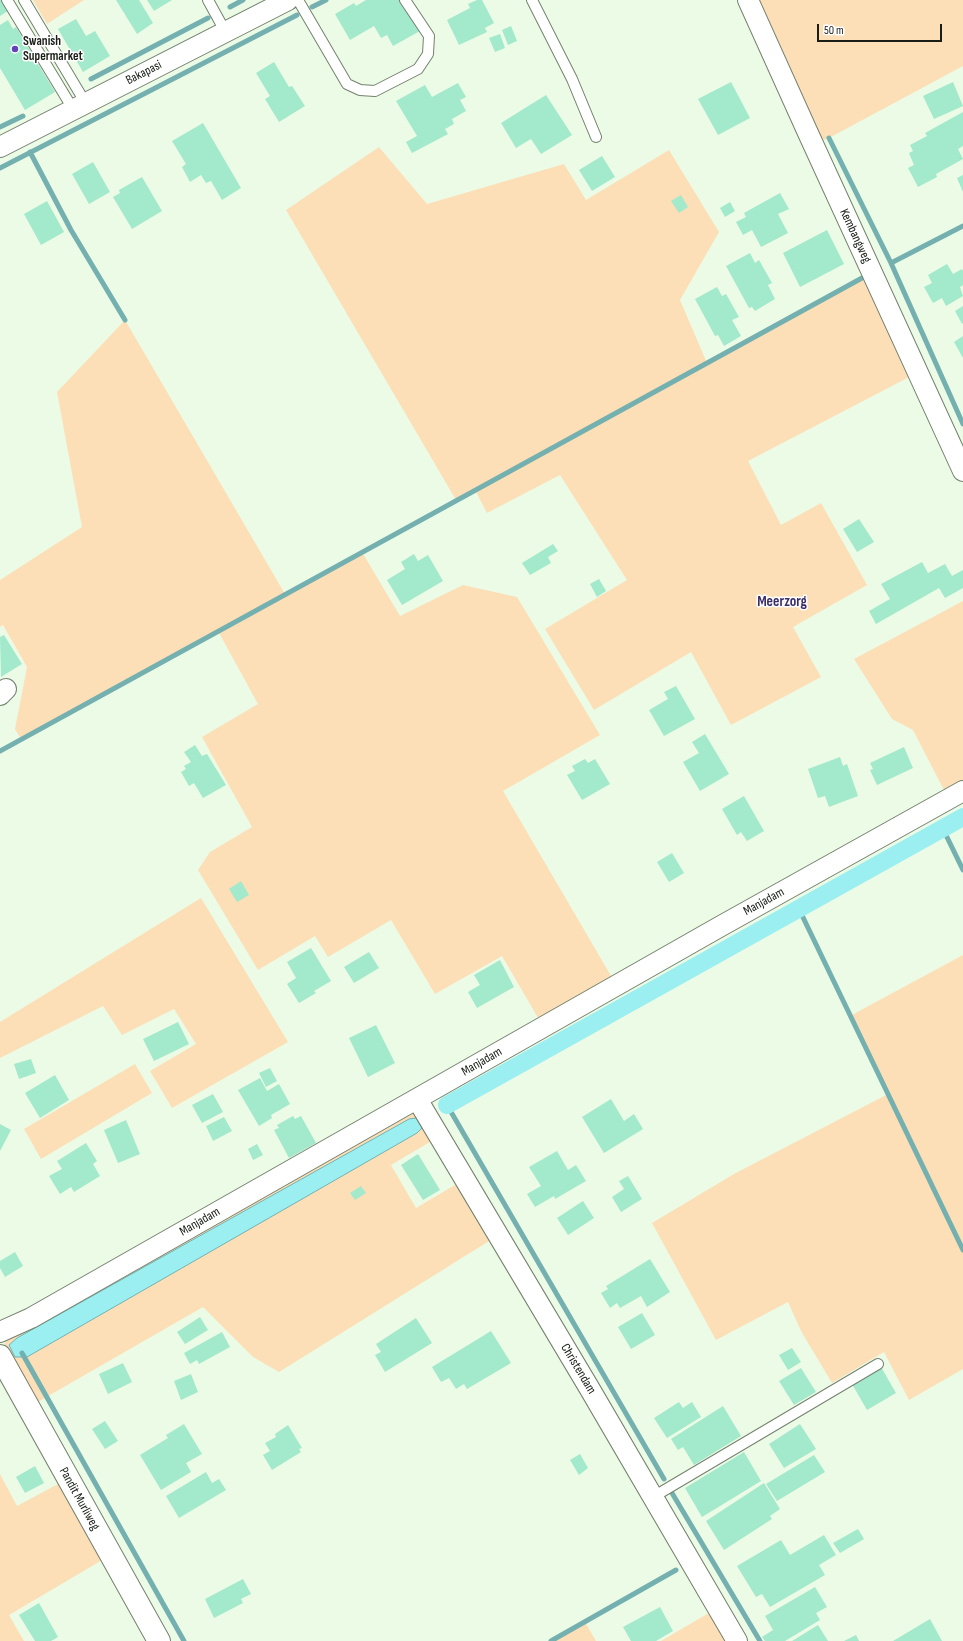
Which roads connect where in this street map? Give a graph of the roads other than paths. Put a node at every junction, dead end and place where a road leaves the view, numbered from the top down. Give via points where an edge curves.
1 (7, 0) edge
2 (24, 0) edge
3 (208, 0) edge
4 (288, 0) edge
5 (298, 0) edge
6 (405, 0) edge
7 (532, 0) edge
8 (748, 0) edge
9 (225, 31) junction
10 (79, 106) junction
11 (596, 137) dead end
12 (0, 147) edge
13 (963, 471) edge
14 (963, 791) edge
15 (417, 1099) junction
16 (0, 1332) edge
17 (878, 1364) dead end
18 (6, 1374) edge
19 (653, 1497) junction
20 (159, 1641) edge
21 (737, 1641) edge

1 - 10 lane
2 - 10 lane
3 - 9 lane
4 - 9 street, Bakapasi
5 - 6 lane via 347,84 360,90 375,92 418,69 428,54 429,36
7 - 11 lane via 572,79
8 - 13 street, Kembangweg
9 - 10 street, Bakapasi
10 - 12 street, Bakapasi
14 - 15 street, Manjadam
15 - 16 street, Manjadam via 31,1318
15 - 19 street, Christendam
17 - 19 lane
18 - 20 street, Pandit Murliweg
19 - 21 street, Christendam

